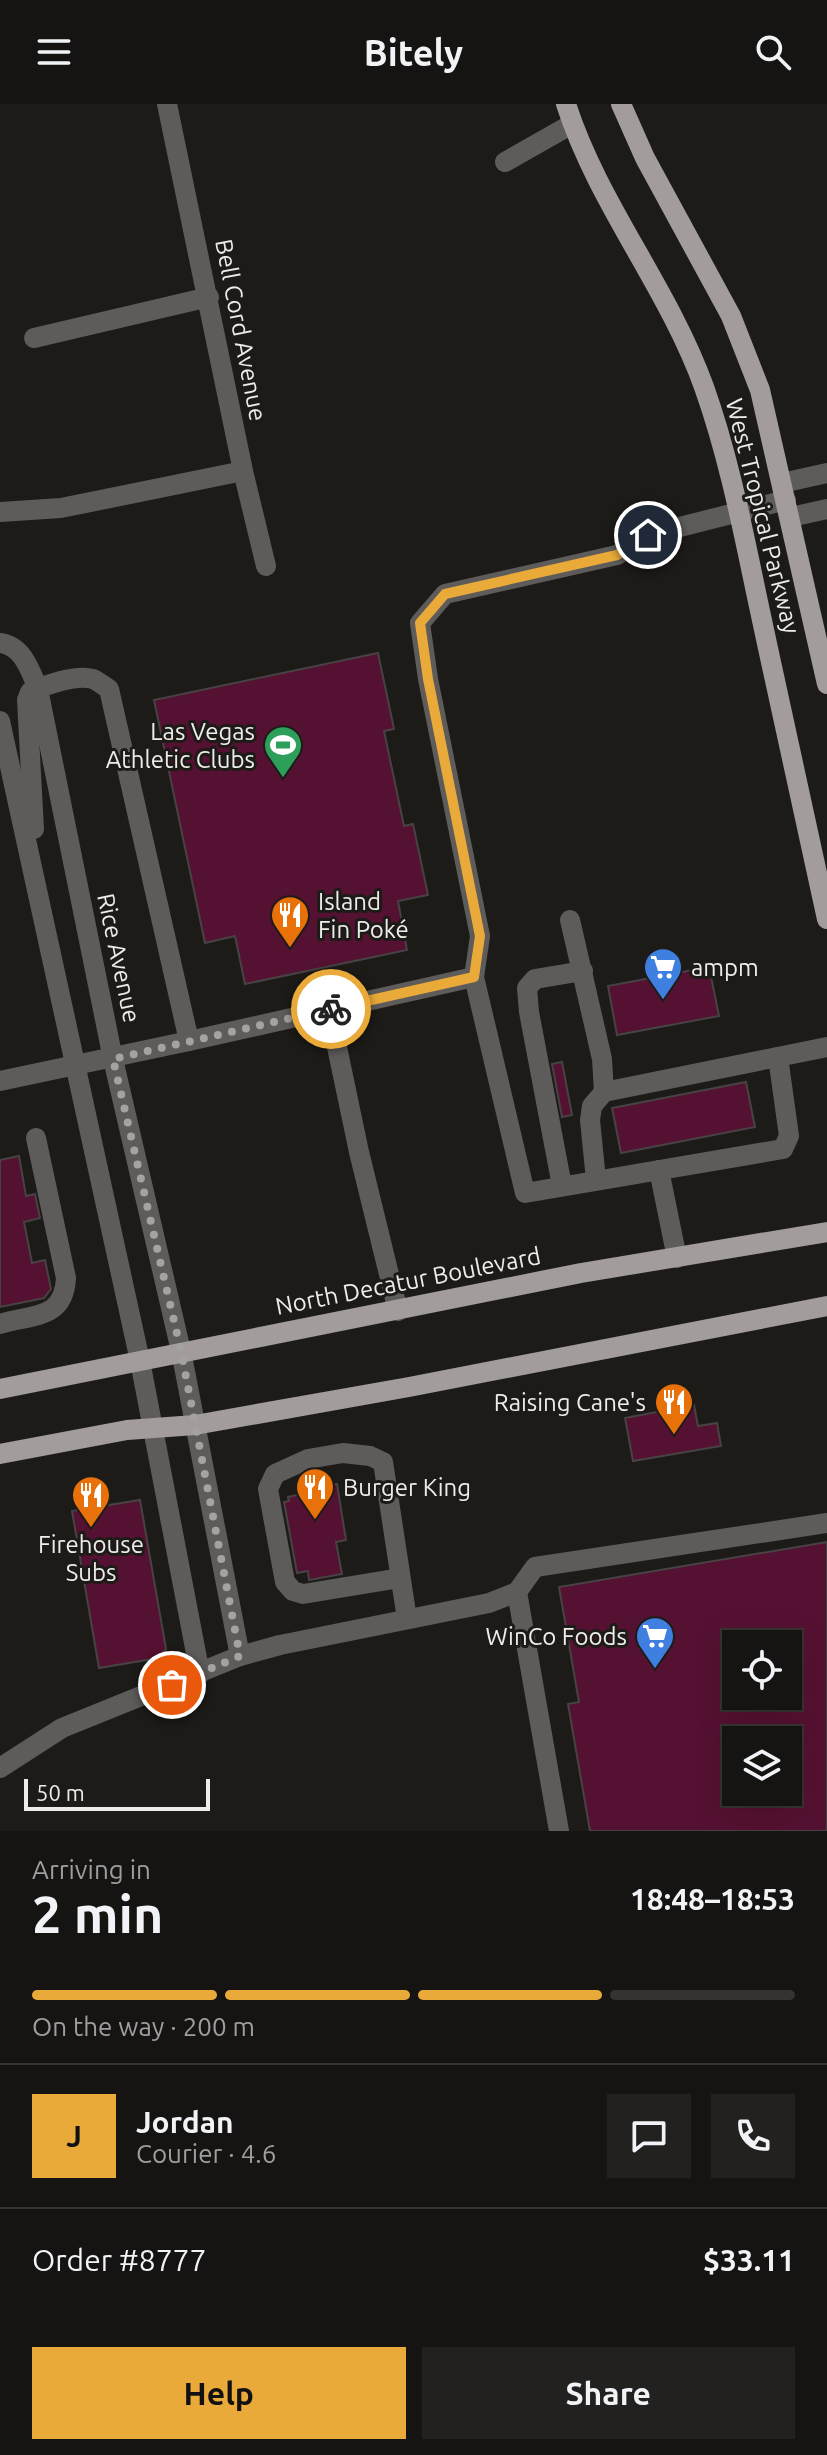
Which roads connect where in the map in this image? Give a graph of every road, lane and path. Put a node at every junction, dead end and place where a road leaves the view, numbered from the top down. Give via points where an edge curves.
1 (167, 104) edge
2 (566, 104) edge
3 (621, 104) edge
4 (572, 124) junction
5 (505, 162) dead end
6 (209, 297) junction
7 (34, 338) dead end
8 (243, 471) junction
9 (827, 473) edge
10 (786, 500) junction
11 (827, 509) edge
12 (0, 512) edge
13 (739, 512) junction
14 (266, 566) dead end
15 (0, 643) edge
16 (827, 684) edge
17 (38, 689) junction
18 (0, 721) edge
19 (36, 881) junction
20 (827, 919) edge
21 (570, 920) dead end
22 (583, 971) junction
23 (474, 977) junction
24 (329, 1009) junction
25 (189, 1041) junction
26 (827, 1047) edge
27 (778, 1057) junction
28 (113, 1059) junction
29 (76, 1067) junction
30 (0, 1081) edge
31 (604, 1092) junction
32 (36, 1138) dead end
33 (659, 1170) junction
34 (596, 1180) junction
35 (562, 1186) junction
36 (827, 1232) edge
37 (677, 1258) junction
38 (827, 1306) edge
39 (398, 1311) junction
40 (0, 1324) edge
41 (181, 1351) junction
42 (140, 1361) junction
43 (0, 1389) edge
44 (195, 1425) junction
45 (154, 1428) junction
46 (0, 1454) edge
47 (827, 1523) edge
48 (400, 1578) junction
49 (517, 1592) junction
50 (407, 1619) junction
51 (240, 1656) junction
52 (200, 1674) junction
53 (0, 1768) edge
54 (559, 1831) edge

1 - 6 street, Bell Cord Avenue
2 - 4 main road, West Tropical Parkway
3 - 10 main road, West Tropical Parkway via 731,316 760,390
4 - 5 street
4 - 13 main road, West Tropical Parkway via 681,330 708,401
6 - 7 street
6 - 8 street, Bell Cord Avenue
8 - 12 street via 61,508
8 - 14 street, Bell Cord Avenue
9 - 10 street
10 - 11 street
10 - 13 street
10 - 16 main road, West Tropical Parkway
13 - 20 main road, West Tropical Parkway
13 - 23 street via 648,535 617,555 445,594 420,623 480,936
15 - 17 street, Rice Avenue via 22,655
17 - 19 street via 27,700
17 - 25 street via 92,678 109,689
17 - 28 street, Rice Avenue
18 - 19 street
19 - 29 street
21 - 22 street
22 - 31 street
22 - 35 street via 535,979 527,988
23 - 24 street
23 - 35 street via 525,1193
24 - 25 street
24 - 39 street
25 - 28 street
26 - 27 street
27 - 31 street
27 - 33 street via 789,1136 783,1149
28 - 29 street
28 - 41 street, Rice Avenue
29 - 30 street
29 - 42 street
31 - 34 street via 592,1106 590,1120
32 - 40 street via 66,1292 48,1312
33 - 34 street
33 - 37 street
34 - 35 street
36 - 37 main road, North Decatur Boulevard
37 - 39 main road, North Decatur Boulevard
38 - 44 main road
39 - 41 main road, North Decatur Boulevard
41 - 42 main road, North Decatur Boulevard
41 - 44 street, Rice Avenue
42 - 43 main road, North Decatur Boulevard
42 - 45 street
44 - 45 main road
44 - 51 street, Rice Avenue
45 - 46 main road
45 - 52 street
47 - 49 street via 535,1567
48 - 48 street via 383,1462 343,1453 308,1459 275,1474 268,1489 285,1582 293,1591 303,1594
48 - 50 street
49 - 50 street via 489,1603
49 - 54 street
50 - 51 street
51 - 52 street
52 - 53 street via 62,1728

